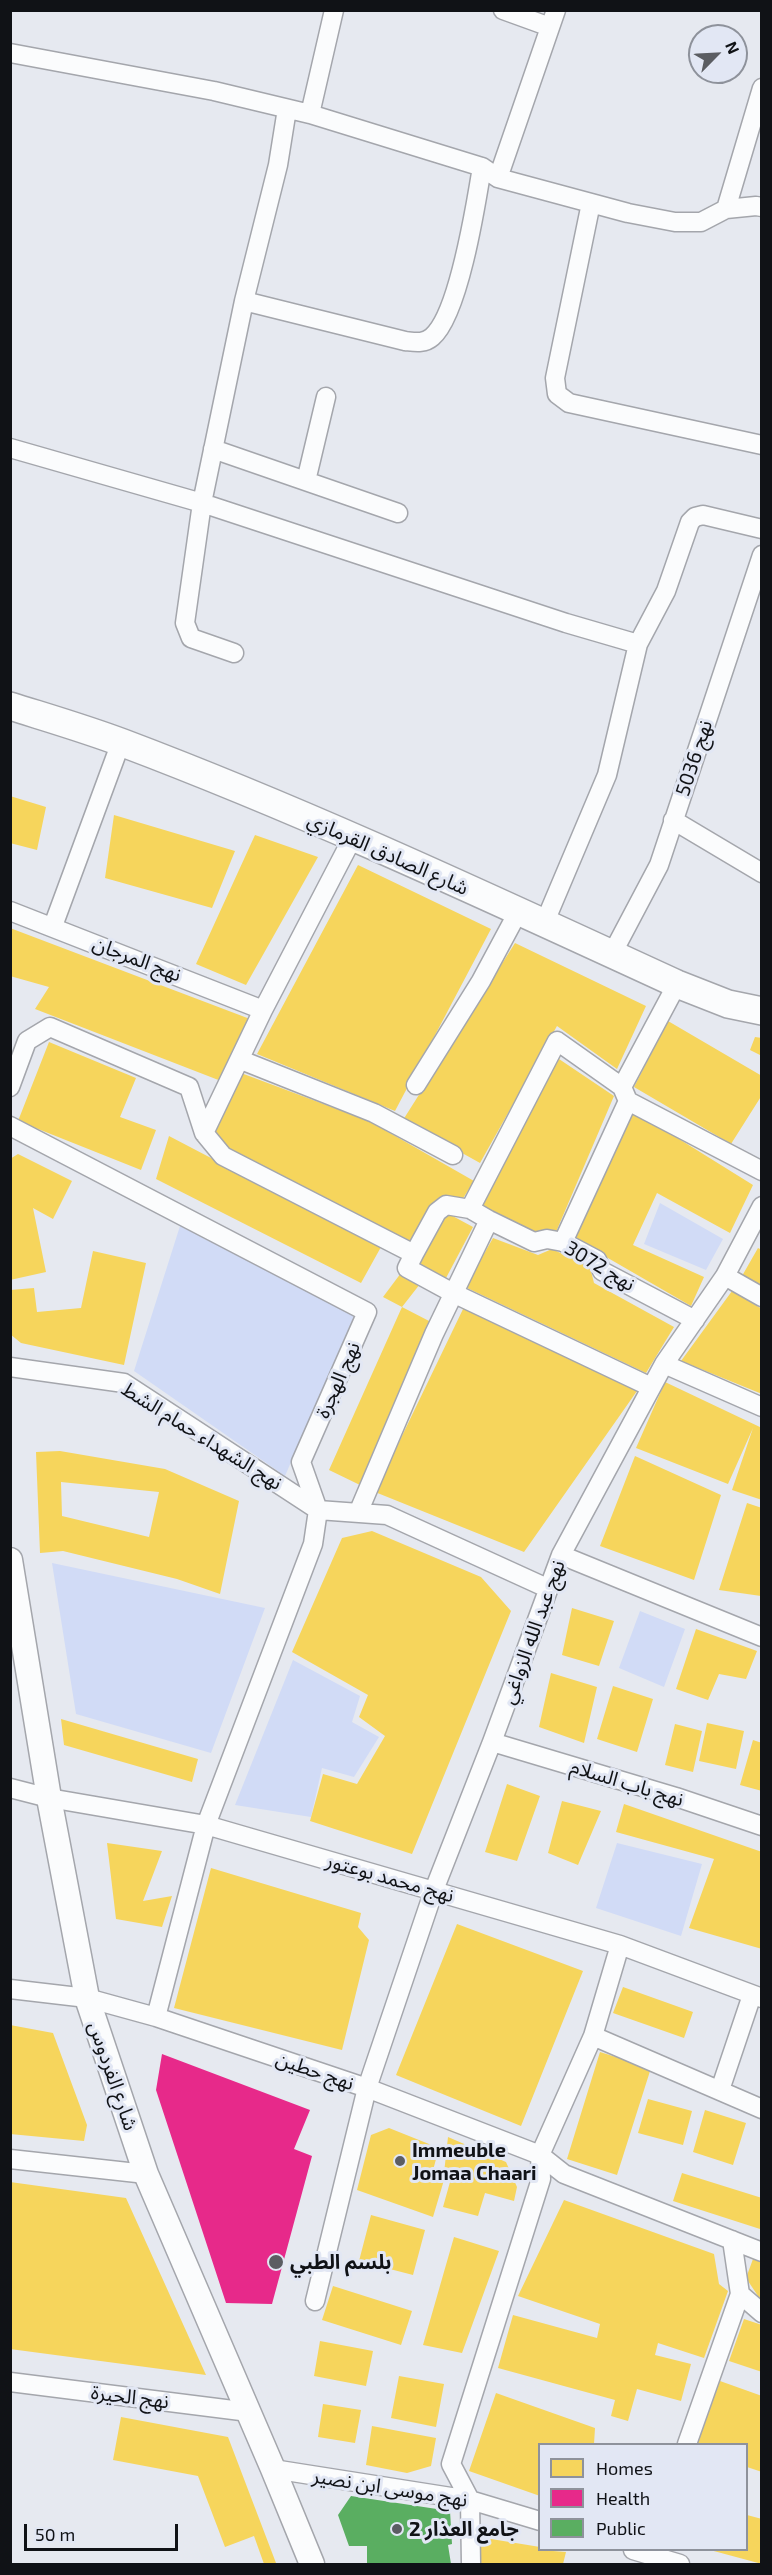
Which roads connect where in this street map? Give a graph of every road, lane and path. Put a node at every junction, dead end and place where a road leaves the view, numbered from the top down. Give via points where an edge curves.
1 (334, 10) edge
2 (503, 10) edge
3 (553, 19) edge
4 (10, 53) edge
5 (762, 88) edge
6 (287, 109) junction
7 (310, 114) junction
8 (482, 167) junction
9 (498, 178) junction
10 (591, 203) junction
11 (762, 207) edge
12 (726, 209) junction
13 (244, 301) junction
14 (326, 397) dead end
15 (762, 445) edge
16 (10, 448) edge
17 (213, 448) junction
18 (306, 481) junction
19 (202, 503) junction
20 (399, 513) dead end
21 (762, 529) edge
22 (762, 555) edge
23 (638, 644) junction
24 (234, 653) dead end
25 (10, 706) edge
26 (121, 742) junction
27 (673, 820) junction
28 (353, 837) junction
29 (762, 873) edge
30 (10, 911) edge
31 (518, 912) junction
32 (544, 924) junction
33 (53, 926) junction
34 (612, 954) junction
35 (677, 984) junction
36 (263, 1010) junction
37 (762, 1011) edge
38 (241, 1060) junction
39 (416, 1086) dead end
40 (10, 1087) edge
41 (625, 1094) junction
42 (10, 1126) edge
43 (204, 1133) junction
44 (453, 1155) dead end
45 (762, 1171) edge
46 (762, 1206) edge
47 (470, 1209) junction
48 (489, 1220) junction
49 (755, 1235) edge
50 (563, 1242) junction
51 (414, 1254) junction
52 (725, 1276) junction
53 (453, 1293) junction
54 (762, 1297) edge
55 (695, 1320) junction
56 (664, 1364) junction
57 (10, 1367) edge
58 (651, 1387) junction
59 (762, 1407) edge
60 (318, 1510) junction
61 (358, 1513) junction
62 (561, 1555) junction
63 (10, 1560) edge
64 (547, 1588) junction
65 (762, 1637) edge
66 (492, 1742) junction
67 (10, 1788) edge
68 (49, 1798) junction
69 (206, 1826) junction
70 (762, 1826) edge
71 (434, 1890) junction
72 (620, 1945) junction
73 (10, 1989) edge
74 (757, 1996) edge
75 (87, 1998) junction
76 (156, 2017) junction
77 (593, 2036) junction
78 (367, 2088) junction
79 (720, 2090) junction
80 (762, 2109) edge
81 (540, 2155) junction
82 (10, 2159) edge
83 (146, 2174) junction
84 (732, 2240) junction
85 (762, 2252) edge
86 (740, 2294) junction
87 (315, 2301) dead end
88 (762, 2313) edge
89 (10, 2382) edge
90 (249, 2412) junction
91 (688, 2443) edge
92 (273, 2469) junction
93 (470, 2500) junction
94 (538, 2520) edge
95 (644, 2551) edge
96 (312, 2565) edge
97 (471, 2565) edge
98 (680, 2565) edge

1 - 7 street
2 - 3 street
3 - 9 street
4 - 6 street via 214,91
5 - 12 street
6 - 7 street
6 - 13 street via 278,165
7 - 8 street
8 - 9 street
8 - 13 street via 472,230 452,299 432,337 422,343
9 - 10 street
10 - 12 street via 675,222 701,222
10 - 15 street via 555,378 557,394 569,403
11 - 12 street
13 - 17 street
14 - 18 street
16 - 19 street
17 - 18 street
17 - 19 street
18 - 20 street
19 - 23 street
19 - 24 street via 185,623 192,638
21 - 23 street via 703,514 695,517 666,591
22 - 27 street, نهج 5036
23 - 32 street via 607,775
25 - 26 main road, شارع الصادق القرمازي
26 - 28 main road, شارع الصادق القرمازي
26 - 33 street
27 - 29 street
27 - 34 street, نهج 5036 via 659,865
28 - 31 main road, شارع الصادق القرمازي
28 - 36 street
30 - 33 street, نهج المرجان
31 - 32 main road, شارع الصادق القرمازي
31 - 39 street
32 - 34 main road, شارع الصادق القرمازي
33 - 36 street, نهج المرجان
34 - 35 main road, شارع الصادق القرمازي
35 - 37 main road, شارع الصادق القرمازي via 728,1004
35 - 41 street
36 - 38 street
38 - 43 street
38 - 44 street via 374,1113
40 - 43 street via 27,1041 50,1027 189,1087
41 - 45 street
41 - 47 street via 557,1041
41 - 50 street
42 - 60 street, نهج الهجرة via 367,1312 302,1462
43 - 51 street via 222,1156
46 - 49 street, نهج عبد الله الزواغي
47 - 48 street, نهج 3072
47 - 51 street via 446,1205 437,1212
48 - 50 street, نهج 3072 via 534,1242
48 - 53 street
49 - 52 street, نهج عبد الله الزواغي
50 - 55 street, نهج 3072 via 597,1260 602,1271
51 - 53 street via 407,1268
52 - 54 street
52 - 55 street, نهج عبد الله الزواغي
53 - 58 street
53 - 61 street
55 - 56 street, نهج عبد الله الزواغي
56 - 58 street, نهج عبد الله الزواغي
56 - 59 street
57 - 60 street, نهج الشهداء حمام الشط via 123,1383
58 - 62 street, نهج عبد الله الزواغي
60 - 61 street
60 - 69 street, نهج الهجرة via 313,1544
61 - 64 street via 387,1515
62 - 64 street, نهج عبد الله الزواغي
62 - 65 street
63 - 68 street, شارع الفردوس
64 - 66 street, نهج عبد الله الزواغي
66 - 70 street, نهج باب السلام
66 - 71 street, نهج عبد الله الزواغي
67 - 68 street, نهج محمد بوعتور
68 - 69 street, نهج محمد بوعتور
68 - 75 street, شارع الفردوس
69 - 71 street, نهج محمد بوعتور
69 - 76 street, نهج الهجرة
71 - 72 street, نهج محمد بوعتور
71 - 78 street, نهج عبد الله الزواغي
72 - 74 street, نهج محمد بوعتور
72 - 77 street
73 - 75 street, نهج حطين
74 - 79 street
75 - 76 street, نهج حطين
75 - 83 street, شارع الفردوس
76 - 78 street, نهج حطين
77 - 79 street
77 - 81 street
78 - 81 street, نهج حطين
78 - 87 street, نهج عبد الله الزواغي
79 - 80 street
81 - 84 street, نهج حطين via 564,2174
81 - 93 street via 541,2179 451,2464
82 - 83 street
83 - 90 street, شارع الفردوس
84 - 85 street, نهج حطين
84 - 86 street
86 - 88 street
86 - 91 street
89 - 90 street, نهج الحيرة
90 - 92 street, شارع الفردوس
92 - 93 street, نهج موسى ابن نصير
92 - 96 street, شارع الفردوس
93 - 94 street, نهج موسى ابن نصير
93 - 97 street
95 - 98 street

